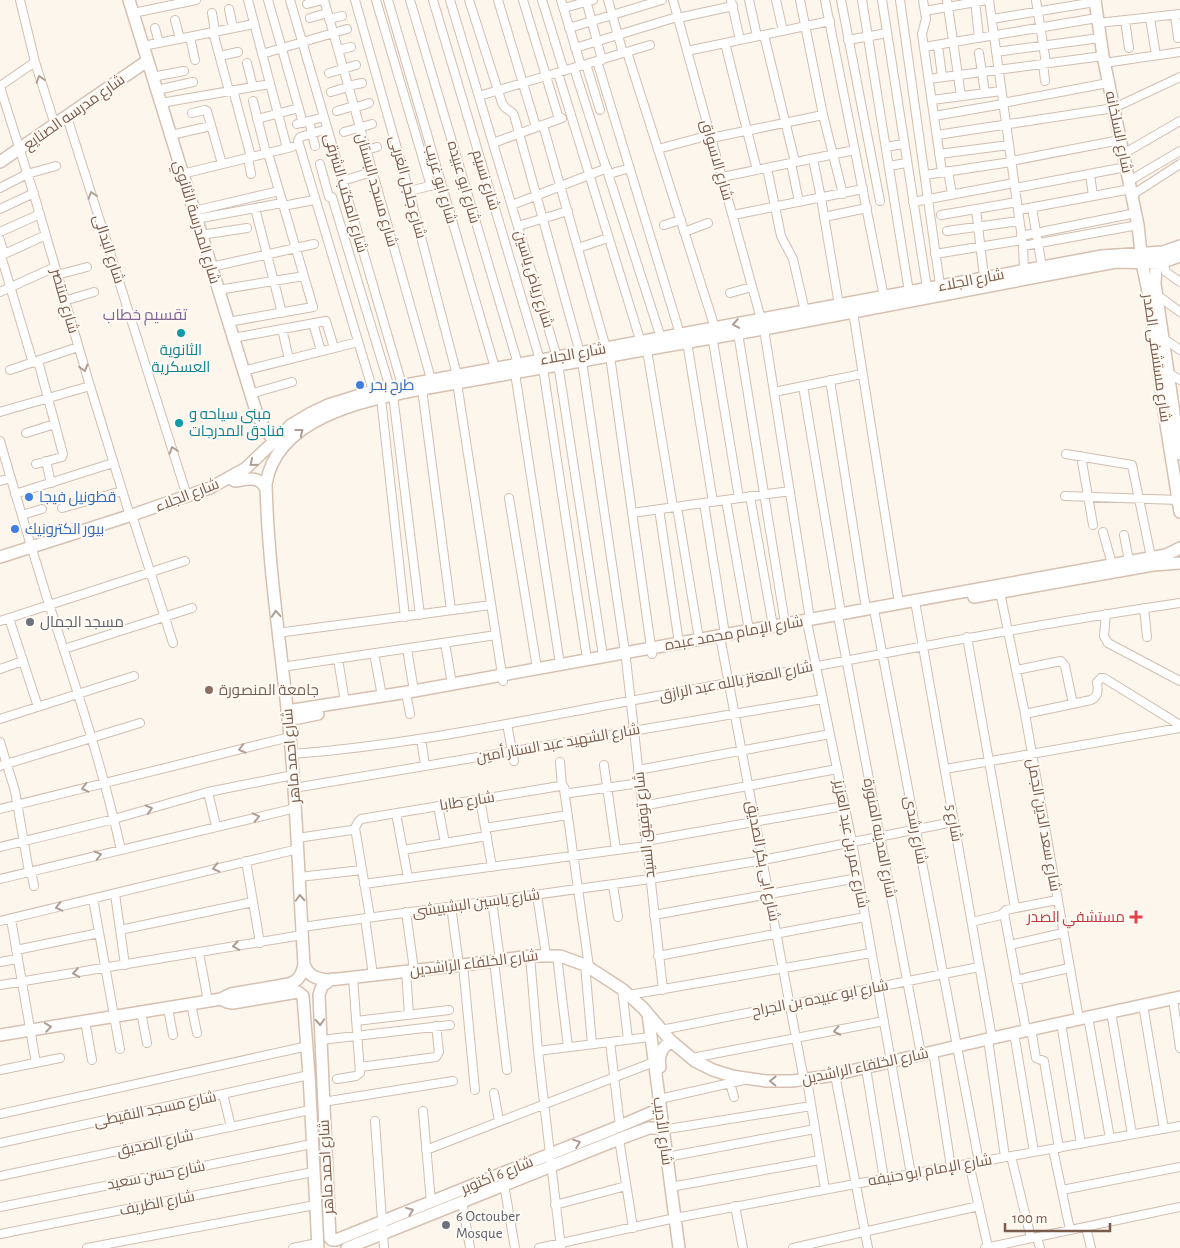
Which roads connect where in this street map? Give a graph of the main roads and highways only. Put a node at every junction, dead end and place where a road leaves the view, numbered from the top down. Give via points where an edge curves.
1 (129, 0) edge
2 (1095, 1) edge
3 (147, 61) junction
4 (0, 162) edge
5 (1180, 246) edge
6 (1180, 256) edge
7 (1142, 258) junction
8 (1161, 262) junction
9 (865, 305) junction
10 (763, 324) junction
11 (713, 331) junction
12 (684, 338) junction
13 (643, 347) junction
14 (516, 368) junction
15 (1163, 372) junction
16 (457, 379) junction
17 (384, 393) junction
18 (1177, 410) edge
19 (313, 416) junction
20 (274, 441) junction
21 (1180, 454) edge
22 (271, 470) joint
23 (230, 478) junction
24 (266, 489) junction
25 (1179, 506) edge
26 (1180, 548) edge
27 (0, 557) edge
28 (1166, 559) junction
29 (1180, 563) edge
30 (878, 610) junction
31 (809, 623) junction
32 (723, 638) junction
33 (651, 651) junction
34 (626, 656) junction
35 (503, 678) junction
36 (410, 694) junction
37 (287, 716) junction
38 (304, 964) junction
39 (332, 980) junction
40 (295, 987) junction
41 (1176, 998) edge
42 (648, 1014) junction
43 (0, 1035) edge
44 (650, 1037) junction
45 (668, 1044) junction
46 (662, 1102) junction
47 (665, 1129) junction
48 (550, 1160) junction
49 (503, 1178) junction
50 (678, 1218) junction
51 (383, 1227) junction
52 (332, 1240) joint
53 (318, 1246) edge
54 (347, 1248) edge
55 (679, 1248) edge
56 (685, 1248) edge

1 - 3 main road, شارع المدرسة الثانوي
2 - 7 main road, شارع السلخانه via 1103,59 1136,213
3 - 4 main road, شارع مدرسه الصنايع
3 - 20 main road, شارع المدرسة الثانوي via 250,394 259,420
5 - 7 main road, شارع الجلاء
6 - 8 main road, شارع الجلاء
7 - 8 main road, شارع الجلاء
7 - 9 main road, شارع الجلاء
7 - 9 main road, شارع الجلاء via 1102,256 940,285 884,297
7 - 15 main road, شارع مستشفى الصدر
8 - 15 main road, شارع مستشفى الصدر via 1155,276 1163,338
9 - 10 main road, شارع الجلاء via 839,305 805,311
9 - 10 main road, شارع الجلاء via 853,312
10 -> 11 main road, شارع الجلاء
10 - 11 main road, شارع الجلاء via 738,333
11 - 12 main road, شارع الجلاء
12 - 13 main road, شارع الجلاء
12 - 13 main road, شارع الجلاء via 661,338
13 - 14 main road, شارع الجلاء
14 - 16 main road, شارع الجلاء
14 - 16 main road, شارع الجلاء via 495,368
15 - 18 main road, شارع مستشفى الصدر
15 - 25 main road, شارع مستشفى الصدر
16 - 17 main road, شارع الجلاء via 422,389
16 - 17 main road, شارع الجلاء via 432,379 402,385
17 - 19 main road, شارع الجلاء
18 - 21 main road, شارع مستشفى الصدر
19 - 20 main road, شارع الجلاء via 291,425
22 -> 19 main road, شارع الجلاء via 284,447
20 -> 23 main road, شارع الجلاء via 254,462
22 - 24 main road, شارع احمد ماهر
23 - 24 main road via 235,481 257,479
23 - 27 main road, شارع الجلاء via 131,516
37 -> 24 main road, شارع احمد ماهر
26 - 28 main road, شارع الإمام محمد عبده
28 - 29 main road, شارع الإمام محمد عبده
28 - 30 main road, شارع الإمام محمد عبده via 916,607
28 - 30 main road, شارع الإمام محمد عبده via 1151,557 899,603
30 - 31 main road, شارع الإمام محمد عبده
31 - 32 main road, شارع الإمام محمد عبده
31 - 32 main road, شارع الإمام محمد عبده via 749,630
32 - 33 main road, شارع الإمام محمد عبده
32 - 33 main road, شارع الإمام محمد عبده via 679,642
33 - 34 main road, شارع الإمام محمد عبده
34 - 35 main road, شارع الإمام محمد عبده
34 - 35 main road, شارع الإمام محمد عبده via 603,656
35 - 36 main road, شارع الإمام محمد عبده
35 - 36 main road, شارع الإمام محمد عبده via 452,684
36 - 37 main road, شارع الإمام محمد عبده
36 - 37 main road, شارع الإمام محمد عبده via 345,702
38 -> 37 main road, شارع احمد ماهر via 296,808
38 - 39 main road, شارع الخلفاء الراشدين via 317,979
38 - 40 main road
39 - 42 main road, شارع الخلفاء الراشدين via 551,956 587,966 625,992
39 -> 52 main road, شارع احمد ماهر via 319,992
43 -> 40 main road via 221,999 231,994
40 - 53 main road, شارع احمد ماهر via 303,997 308,1046
41 -> 45 main road, شارع الخلفاء الراشدين via 805,1080 773,1081 722,1074
42 - 44 main road, شارع الأديب
42 - 45 main road, شارع الخلفاء الراشدين via 662,1030
44 - 45 main road
44 - 46 main road, شارع الأديب
45 - 46 main road, شارع الأديب via 660,1053 659,1061
46 - 47 main road, شارع الأديب
48 -> 46 main road, شارع 6 أكتوبر via 655,1111
47 - 48 main road, شارع 6 أكتوبر via 649,1128
47 - 50 main road, شارع الأديب
47 - 50 main road, شارع الأديب via 672,1156
48 - 49 main road, شارع 6 أكتوبر
51 -> 49 main road, شارع 6 أكتوبر via 431,1202
49 - 51 main road, شارع 6 أكتوبر via 462,1201
50 - 55 main road, شارع الأديب
50 - 56 main road, شارع الأديب
51 - 52 main road, شارع 6 أكتوبر
51 - 54 main road, شارع 6 أكتوبر

